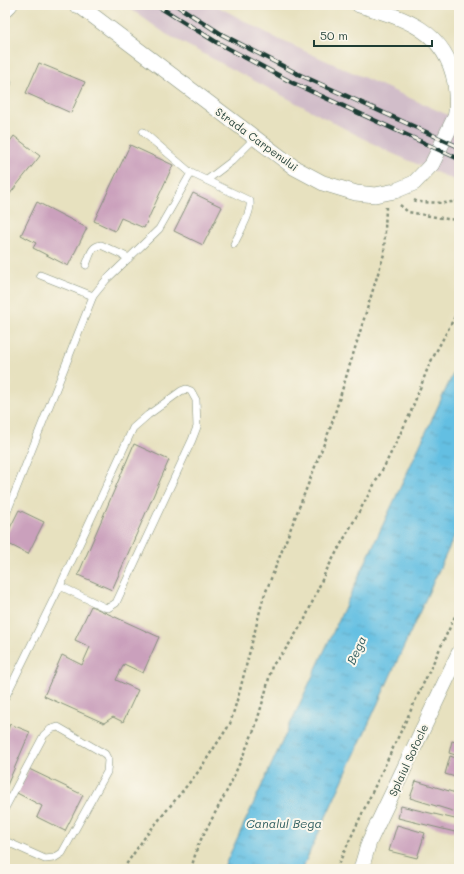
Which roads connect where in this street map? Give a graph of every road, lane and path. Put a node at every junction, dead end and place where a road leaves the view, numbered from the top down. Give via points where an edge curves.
1 (10, 5) edge
2 (76, 5) edge
3 (359, 5) edge
4 (5, 10) edge
5 (5, 81) edge
6 (5, 88) edge
7 (143, 132) dead end
8 (255, 138) junction
9 (192, 173) junction
10 (207, 180) junction
11 (392, 191) junction
12 (459, 201) edge
13 (459, 220) edge
14 (234, 244) dead end
15 (129, 258) junction
16 (86, 265) dead end
17 (40, 275) dead end
18 (93, 296) junction
19 (459, 309) edge
20 (5, 517) edge
21 (60, 586) junction
22 (459, 608) edge
23 (459, 653) edge
24 (5, 698) edge
25 (5, 808) edge
26 (5, 841) edge
27 (123, 869) edge
28 (191, 869) edge
29 (336, 869) edge
30 (361, 869) edge

1 - 4 street
2 - 8 street, Strada Carpenului
3 - 11 street, Strada Carpenului via 395,16 430,36 446,56 454,79 455,117 432,164 414,182
5 - 6 lane via 8,83
7 - 9 lane
8 - 10 lane via 232,161
8 - 11 street, Strada Carpenului via 295,168 323,184 375,195
9 - 10 lane
9 - 15 lane via 159,229
10 - 14 lane via 250,200 249,212
11 - 12 path via 418,202
11 - 13 path via 408,212
11 - 27 path via 384,254 331,426 263,599 230,724 198,772 145,837
15 - 16 lane via 96,245
15 - 18 lane
17 - 18 lane
18 - 20 lane
19 - 28 path via 429,365 410,414 385,465 325,573 305,619 272,666 255,728 230,786 198,845
21 - 21 lane via 133,428 181,391 191,391 196,400 197,428 116,603 108,608 104,607
21 - 24 lane
22 - 29 path
23 - 30 street, Splaiul Sofocle via 369,842
25 - 26 lane via 44,735 51,729 58,727 105,754 108,760 107,772 62,853 54,858 45,859

